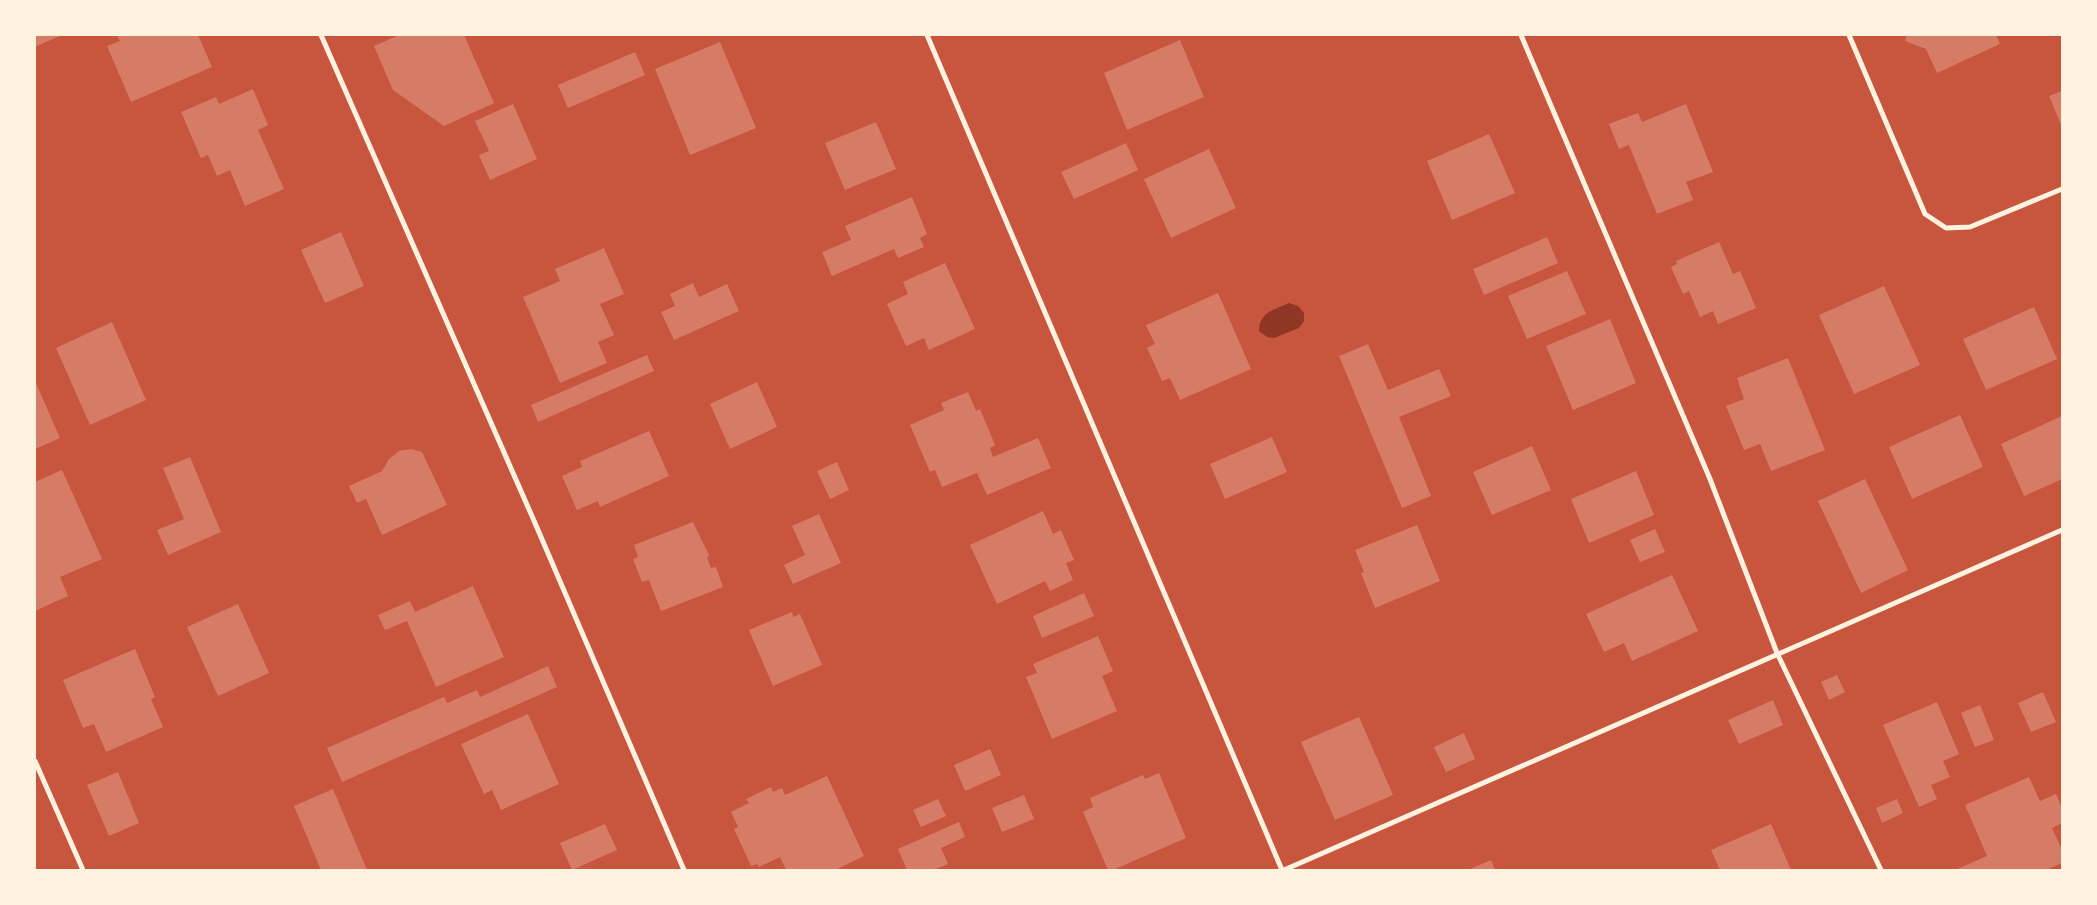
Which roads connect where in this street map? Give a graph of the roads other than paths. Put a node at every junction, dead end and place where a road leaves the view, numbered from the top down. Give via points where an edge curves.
1 (322, 35) edge
2 (927, 35) edge
3 (1521, 35) edge
4 (1849, 35) edge
5 (2062, 189) edge
6 (2062, 530) edge
7 (1777, 653) junction
8 (35, 761) edge
9 (83, 870) edge
10 (684, 870) edge
11 (1280, 870) edge
12 (1881, 870) edge

1 - 10 street
2 - 11 street
3 - 7 street via 1710,479
4 - 5 street via 1924,214 1946,228 1970,227
6 - 7 street
7 - 11 street
7 - 12 street
8 - 9 street

